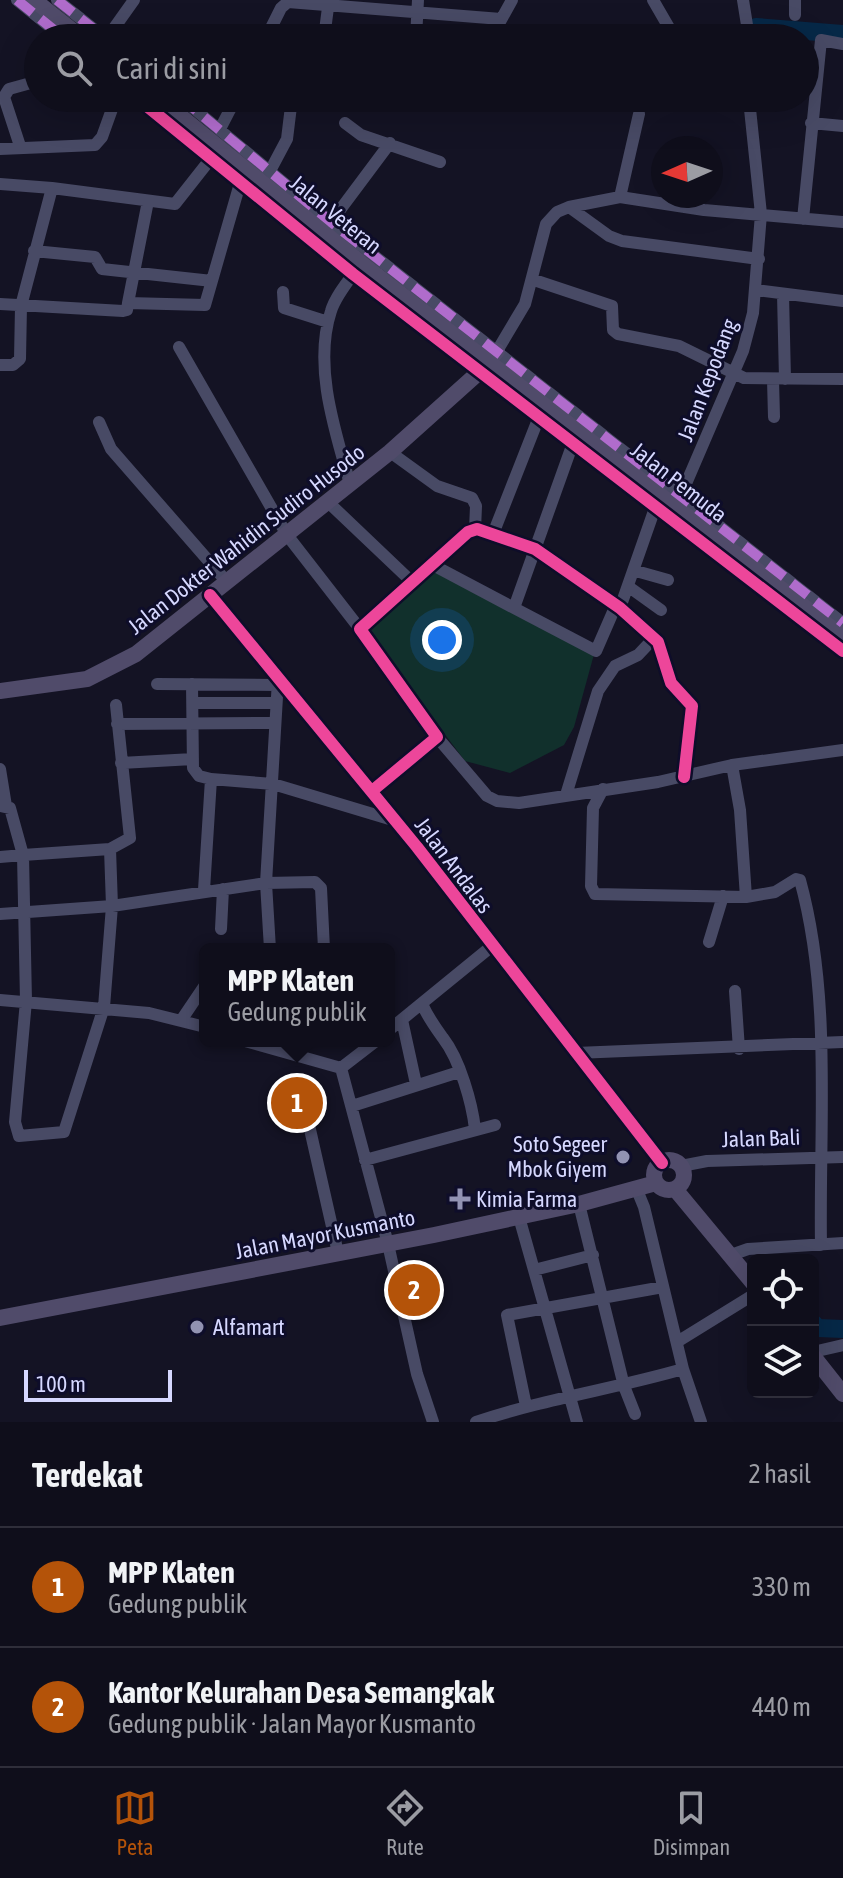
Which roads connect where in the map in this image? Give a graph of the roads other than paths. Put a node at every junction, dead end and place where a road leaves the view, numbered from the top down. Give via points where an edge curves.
1 (17, 0) edge
2 (34, 0) edge
3 (57, 0) edge
4 (134, 0) edge
5 (418, 0) edge
6 (512, 0) edge
7 (653, 0) edge
8 (743, 0) edge
9 (795, 0) edge
10 (329, 2) edge
11 (417, 14) junction
12 (795, 15) dead end
13 (501, 19) junction
14 (47, 24) edge
15 (64, 24) edge
16 (88, 24) edge
17 (116, 24) edge
18 (273, 24) edge
19 (326, 24) edge
20 (417, 24) edge
21 (498, 24) edge
22 (667, 24) edge
23 (747, 24) edge
24 (843, 44) edge
25 (819, 57) edge
26 (5, 89) edge
27 (111, 112) edge
28 (157, 112) edge
29 (173, 112) edge
30 (199, 112) edge
31 (229, 112) edge
32 (290, 112) edge
33 (750, 112) edge
34 (812, 112) edge
35 (639, 114) dead end
36 (345, 123) dead end
37 (811, 123) junction
38 (843, 126) edge
39 (220, 129) junction
40 (390, 143) junction
41 (20, 146) junction
42 (0, 149) edge
43 (216, 152) junction
44 (440, 162) dead end
45 (270, 171) junction
46 (242, 173) junction
47 (0, 184) edge
48 (52, 188) junction
49 (620, 197) junction
50 (148, 201) junction
51 (569, 207) junction
52 (295, 213) junction
53 (761, 214) junction
54 (803, 219) junction
55 (331, 222) junction
56 (843, 222) edge
57 (34, 251) junction
58 (759, 259) junction
59 (357, 268) junction
60 (133, 274) junction
61 (534, 280) junction
62 (212, 281) junction
63 (756, 290) junction
64 (283, 292) dead end
65 (783, 294) junction
66 (843, 301) edge
67 (128, 303) junction
68 (0, 304) edge
69 (21, 306) junction
70 (328, 322) junction
71 (179, 347) dead end
72 (489, 361) junction
73 (0, 365) edge
74 (734, 375) junction
75 (779, 379) junction
76 (843, 379) edge
77 (539, 417) junction
78 (774, 417) dead end
79 (99, 422) dead end
80 (573, 443) junction
81 (390, 452) junction
82 (350, 484) junction
83 (678, 501) junction
84 (329, 503) junction
85 (655, 508) junction
86 (475, 530) junction
87 (493, 534) junction
88 (287, 535) junction
89 (535, 549) junction
90 (431, 564) junction
91 (636, 571) junction
92 (668, 580) dead end
93 (411, 581) junction
94 (227, 582) junction
95 (629, 587) junction
96 (210, 595) junction
97 (618, 606) junction
98 (514, 608) junction
99 (661, 610) dead end
100 (843, 623) edge
101 (360, 629) junction
102 (843, 637) edge
103 (654, 638) junction
104 (843, 651) edge
105 (277, 682) junction
106 (157, 684) dead end
107 (192, 684) junction
108 (0, 691) edge
109 (193, 703) junction
110 (275, 703) junction
111 (116, 705) dead end
112 (273, 723) junction
113 (117, 724) junction
114 (192, 724) junction
115 (437, 737) junction
116 (843, 750) edge
117 (193, 759) junction
118 (121, 763) junction
119 (732, 765) junction
120 (0, 769) edge
121 (684, 777) junction
122 (211, 779) junction
123 (273, 784) junction
124 (603, 789) junction
125 (372, 791) junction
126 (582, 794) junction
127 (566, 795) junction
128 (3, 806) edge
129 (593, 808) junction
130 (396, 821) junction
131 (110, 849) junction
132 (23, 855) junction
133 (0, 857) edge
134 (266, 883) junction
135 (223, 889) junction
136 (204, 890) junction
137 (723, 896) junction
138 (746, 897) junction
139 (112, 906) junction
140 (25, 912) junction
141 (0, 914) edge
142 (221, 929) dead end
143 (709, 942) dead end
144 (270, 943) edge
145 (324, 943) edge
146 (492, 946) junction
147 (735, 991) dead end
148 (0, 1000) edge
149 (26, 1001) junction
150 (423, 1006) junction
151 (104, 1007) junction
152 (402, 1020) junction
153 (194, 1023) edge
154 (395, 1025) edge
155 (843, 1042) edge
156 (820, 1044) junction
157 (266, 1047) edge
158 (368, 1047) edge
159 (739, 1049) junction
160 (576, 1053) junction
161 (341, 1068) junction
162 (459, 1072) junction
163 (416, 1084) junction
164 (352, 1106) junction
165 (309, 1125) dead end
166 (495, 1125) dead end
167 (475, 1129) junction
168 (819, 1156) junction
169 (843, 1157) edge
170 (365, 1160) junction
171 (662, 1163) junction
172 (681, 1166) junction
173 (656, 1183) junction
174 (675, 1189) junction
175 (637, 1190) junction
176 (579, 1204) junction
177 (519, 1217) junction
178 (843, 1243) edge
179 (388, 1244) junction
180 (821, 1245) junction
181 (338, 1253) junction
182 (593, 1255) junction
183 (731, 1255) junction
184 (534, 1270) junction
185 (747, 1275) edge
186 (663, 1287) junction
187 (604, 1299) junction
188 (747, 1299) edge
189 (543, 1309) junction
190 (0, 1318) edge
191 (677, 1342) junction
192 (843, 1345) edge
193 (819, 1352) edge
194 (819, 1362) edge
195 (683, 1369) junction
196 (624, 1386) junction
197 (843, 1394) edge
198 (569, 1399) junction
199 (526, 1406) junction
200 (635, 1414) dead end
201 (433, 1422) edge
202 (476, 1422) edge
203 (577, 1422) edge
204 (701, 1422) edge

1 - 14 street
2 - 15 main road
3 - 16 street
4 - 17 street
5 - 11 street
6 - 13 street
7 - 22 street
8 - 23 street
9 - 12 street
10 - 11 street
10 - 18 street via 284,4
10 - 19 street
11 - 13 street
11 - 20 street
13 - 21 street
24 - 25 street via 821,40
26 - 41 street
27 - 41 street via 95,145
28 - 43 street
29 - 43 main road, Jalan Veteran
30 - 39 street
31 - 39 street
32 - 45 street via 287,139
33 - 53 street, Jalan Kepodang
34 - 37 street
35 - 49 street
36 - 40 street via 361,135
37 - 38 street
37 - 54 street
39 - 45 street
40 - 44 street
40 - 55 street
41 - 42 street
43 - 46 main road, Jalan Veteran
43 - 50 street via 175,204
45 - 52 street via 284,183
46 - 52 main road, Jalan Veteran
46 - 62 street
47 - 48 street
48 - 50 street
48 - 57 street
49 - 51 street
49 - 53 street
50 - 60 street
51 - 58 street via 622,241
51 - 61 street via 546,224
52 - 55 street
52 - 59 main road, Jalan Veteran
53 - 54 street
53 - 58 street, Jalan Kepodang
54 - 56 street
55 - 72 street
57 - 60 street via 95,257 102,269
57 - 69 street
58 - 63 street, Jalan Kepodang
59 - 70 street via 332,306
59 - 72 main road, Jalan Veteran
60 - 62 street
60 - 67 street
61 - 72 street via 515,326
61 - 74 street via 612,306 613,330 618,334 679,346
62 - 67 street via 201,306
63 - 65 street
63 - 74 street, Jalan Kepodang
64 - 70 street via 284,308
65 - 66 street
65 - 75 street
67 - 69 street via 123,311
68 - 69 street
69 - 73 street via 20,359
70 - 82 street via 324,360
71 - 88 street
72 - 77 street
72 - 81 main road, Jalan Dokter Wahidin Sudiro Husodo
72 - 83 main road, Jalan Pemuda
74 - 75 street
74 - 83 street, Jalan Kepodang
75 - 76 street
75 - 78 street
77 - 80 street
77 - 87 street
79 - 94 street via 111,449
80 - 85 street
80 - 89 street
81 - 82 main road, Jalan Dokter Wahidin Sudiro Husodo
81 - 86 street via 437,486 472,498
82 - 84 main road, Jalan Dokter Wahidin Sudiro Husodo
83 - 100 street
83 - 102 main road, Jalan Pemuda
84 - 88 main road, Jalan Dokter Wahidin Sudiro Husodo
84 - 93 street
85 - 91 street
85 - 104 street
86 - 87 street
86 - 90 street
87 - 89 street
88 - 94 main road, Jalan Dokter Wahidin Sudiro Husodo
88 - 101 street
89 - 97 street
89 - 98 street
90 - 93 street
90 - 98 street
91 - 92 street
91 - 95 street
93 - 101 street
94 - 96 main road, Jalan Dokter Wahidin Sudiro Husodo
95 - 97 street
95 - 99 street
96 - 105 street, Jalan Andalas
96 - 108 main road, Jalan Dokter Wahidin Sudiro Husodo via 136,654 98,675
97 - 98 street via 596,651
97 - 103 street
101 - 115 street
103 - 121 street via 671,683 692,706
103 - 127 street via 638,655 615,666 598,691
105 - 107 street
105 - 110 street
105 - 125 street, Jalan Andalas
106 - 107 street
107 - 109 street
109 - 110 street
109 - 114 street
110 - 112 street
111 - 113 street
112 - 114 street
112 - 123 street
113 - 114 street
113 - 118 street
114 - 117 street
115 - 125 street
115 - 127 street via 475,784 497,801
116 - 119 street
117 - 118 street
117 - 122 street via 195,773
118 - 131 street via 130,838
119 - 121 street
119 - 138 street
120 - 128 street
121 - 124 street
122 - 123 street
122 - 136 street
123 - 130 street
123 - 134 street
124 - 126 street
124 - 129 street
125 - 130 street, Jalan Andalas
126 - 127 street
126 - 129 street
128 - 132 street via 10,808
129 - 137 street via 595,894
130 - 146 street, Jalan Andalas
131 - 132 street
131 - 139 street
132 - 133 street
132 - 140 street
134 - 135 street
134 - 144 street
134 - 145 street via 319,884
135 - 136 street
135 - 142 street
136 - 139 street
137 - 138 street
137 - 143 street
138 - 156 street via 800,880 811,917
139 - 140 street
139 - 151 street
140 - 141 street
140 - 149 street
146 - 150 street
146 - 160 street, Jalan Andalas
147 - 159 street
148 - 149 street
149 - 151 street
149 - 151 street via 15,1122 19,1136 64,1132
150 - 152 street
150 - 162 street
151 - 153 street
152 - 154 street
152 - 163 street
155 - 156 street
156 - 159 street
156 - 168 street
157 - 161 street
158 - 161 street
159 - 160 street
160 - 171 street, Jalan Andalas
161 - 164 street
162 - 163 street
162 - 167 street
163 - 164 street
164 - 170 street
165 - 181 street
166 - 167 street
167 - 170 street
168 - 169 street, Jalan Bali
168 - 172 street, Jalan Bali
168 - 180 street
170 - 179 street
171 - 172 main road
171 - 173 main road
172 - 174 main road via 683,1179
173 - 174 main road via 664,1190
173 - 175 main road, Jalan Mayor Kusmanto
174 - 183 main road
175 - 176 main road, Jalan Mayor Kusmanto
175 - 186 street
176 - 177 main road, Jalan Mayor Kusmanto
176 - 182 street
177 - 179 main road, Jalan Mayor Kusmanto
177 - 184 street
178 - 180 street
179 - 181 main road, Jalan Mayor Kusmanto
179 - 201 street
180 - 183 street via 748,1249
181 - 190 main road, Jalan Mayor Kusmanto
182 - 184 street
182 - 187 street
183 - 185 main road
184 - 189 street
186 - 187 street
186 - 191 street
187 - 189 street
187 - 196 street
188 - 191 street
189 - 198 street
189 - 199 street via 506,1317
191 - 195 street
192 - 193 street
194 - 197 main road
195 - 196 street
195 - 204 street
196 - 198 street
196 - 200 street
198 - 199 street
198 - 203 street
199 - 202 street

